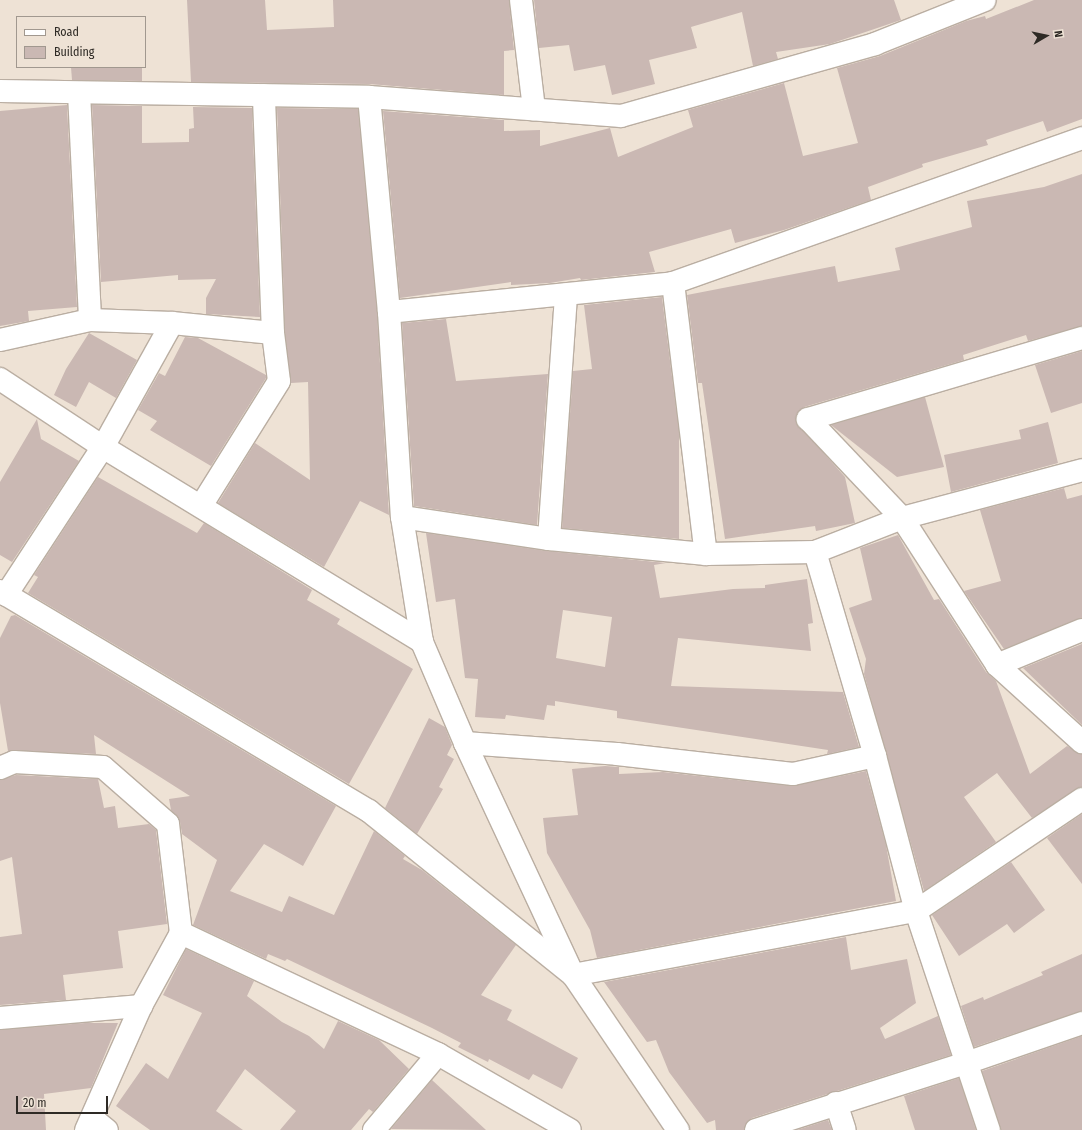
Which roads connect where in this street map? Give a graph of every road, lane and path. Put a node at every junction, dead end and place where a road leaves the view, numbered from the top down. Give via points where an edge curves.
1 (522, 0) edge
2 (985, 0) edge
3 (0, 91) edge
4 (79, 94) junction
5 (264, 95) junction
6 (368, 97) junction
7 (534, 109) junction
8 (1082, 138) edge
9 (673, 283) junction
10 (566, 295) junction
11 (388, 312) junction
12 (90, 320) junction
13 (172, 323) junction
14 (273, 333) junction
15 (0, 340) edge
16 (1082, 340) edge
17 (0, 379) edge
18 (102, 447) junction
19 (1082, 470) edge
20 (202, 506) junction
21 (402, 516) junction
22 (902, 518) junction
23 (549, 539) junction
24 (815, 552) junction
25 (706, 554) junction
26 (3, 593) edge
27 (1082, 630) edge
28 (422, 642) junction
29 (997, 665) junction
30 (1082, 742) edge
31 (465, 743) junction
32 (875, 756) junction
33 (0, 768) edge
34 (1082, 798) edge
35 (916, 911) junction
36 (180, 933) junction
37 (573, 975) junction
38 (141, 1006) junction
39 (0, 1018) edge
40 (1082, 1023) edge
41 (438, 1054) junction
42 (966, 1063) junction
43 (836, 1104) junction
44 (95, 1126) edge
45 (374, 1130) edge
46 (570, 1130) edge
47 (678, 1130) edge
48 (756, 1130) edge
49 (845, 1130) edge
50 (989, 1130) edge

1 - 7 street
2 - 7 street via 875,44 621,116
3 - 4 street
4 - 5 street
4 - 12 street
5 - 6 street
5 - 14 street
6 - 7 street
6 - 11 street
8 - 9 street
9 - 10 street
9 - 25 street
10 - 11 street
10 - 23 street
11 - 21 street
12 - 13 street
12 - 15 street
13 - 14 street
13 - 18 street
14 - 20 street via 279,381
16 - 22 street via 808,419
17 - 18 street
18 - 20 street
18 - 26 street
19 - 22 street
20 - 28 street
21 - 23 street
21 - 28 street
22 - 24 street
22 - 29 street
23 - 25 street
24 - 25 street
24 - 32 street
26 - 37 street via 369,811
27 - 29 street
28 - 31 street
29 - 30 street
31 - 32 street via 617,754 793,774
31 - 37 street
32 - 35 street
33 - 36 street via 14,762 103,767 168,824
34 - 35 street
35 - 37 street
35 - 42 street
36 - 38 street
36 - 41 street
37 - 47 street
38 - 39 street
38 - 44 street
40 - 42 street
41 - 45 street
41 - 46 street
42 - 43 street
42 - 50 street
43 - 48 street
43 - 49 street

